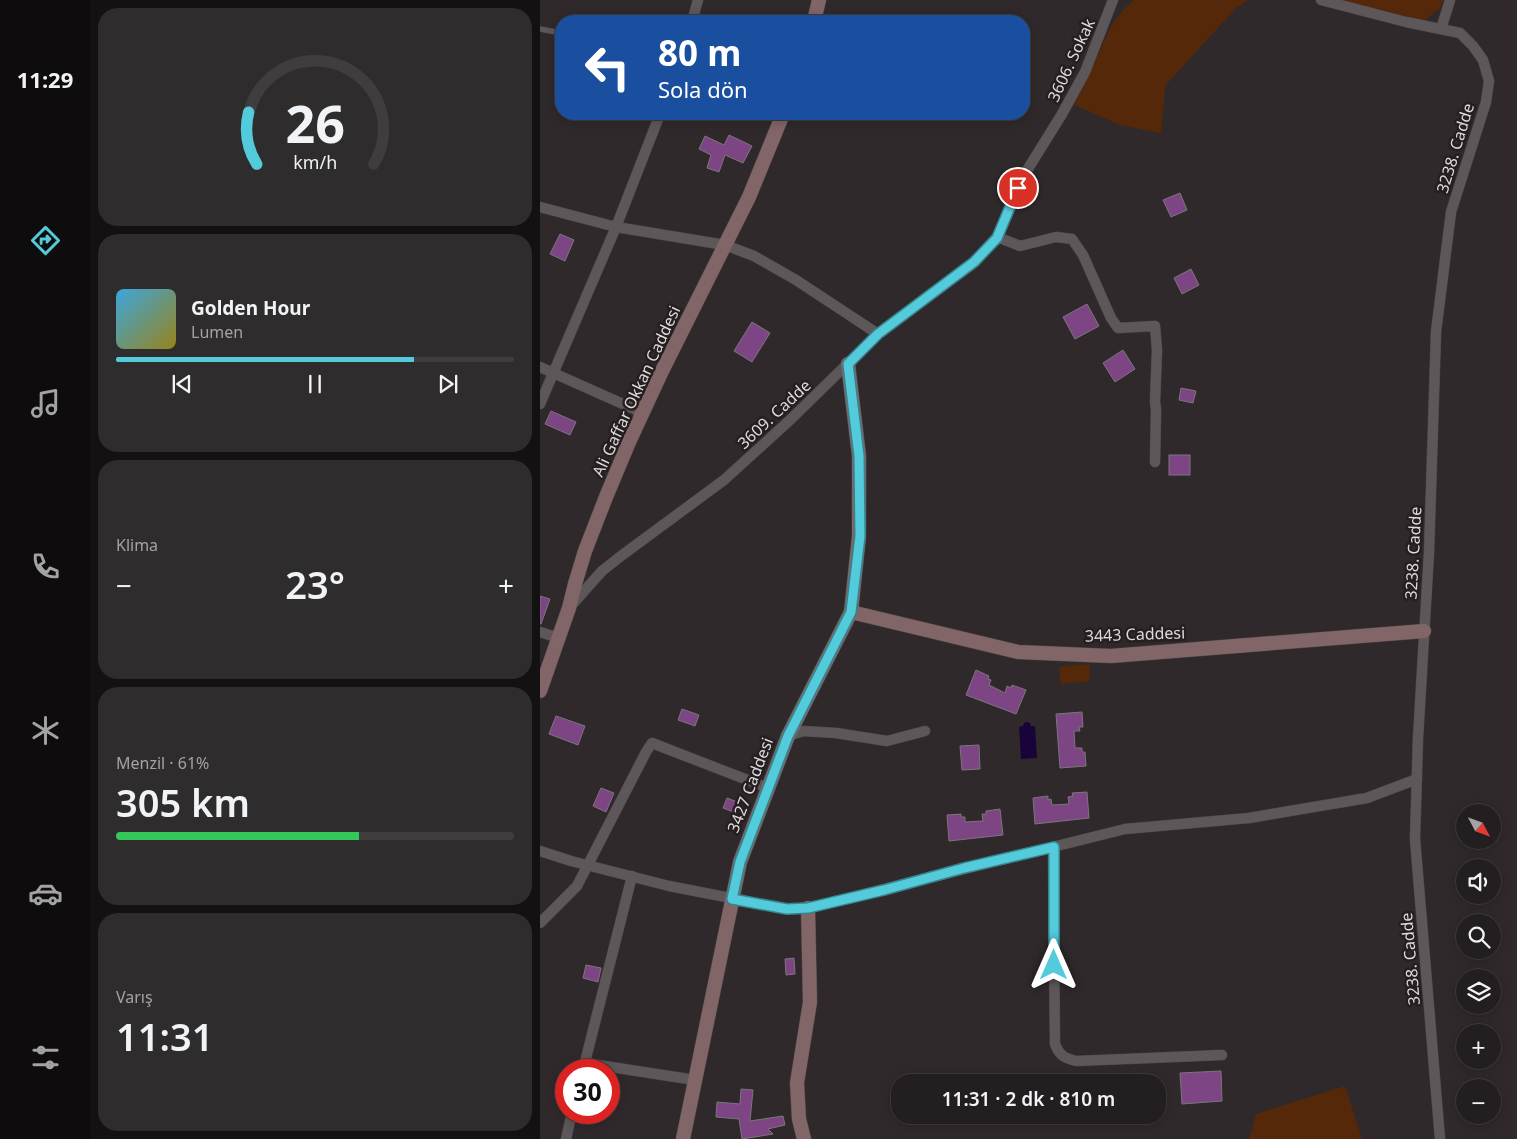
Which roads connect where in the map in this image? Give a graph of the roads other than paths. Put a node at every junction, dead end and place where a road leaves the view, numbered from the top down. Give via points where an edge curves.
1 (698, 0) edge
2 (819, 0) edge
3 (1114, 0) edge
4 (1321, 0) edge
5 (1450, 0) edge
6 (694, 15) edge
7 (815, 15) edge
8 (540, 29) edge
9 (1441, 29) junction
10 (555, 32) edge
11 (658, 120) edge
12 (781, 120) edge
13 (540, 207) edge
14 (616, 227) junction
15 (997, 238) junction
16 (725, 244) junction
17 (878, 334) junction
18 (848, 364) junction
19 (540, 368) edge
20 (553, 373) junction
21 (540, 404) edge
22 (643, 413) junction
23 (1155, 462) dead end
24 (569, 608) junction
25 (851, 612) junction
26 (540, 632) edge
27 (1424, 632) junction
28 (559, 638) junction
29 (540, 691) edge
30 (925, 731) dead end
31 (788, 736) junction
32 (1417, 779) junction
33 (768, 788) junction
34 (1054, 847) junction
35 (540, 851) edge
36 (588, 865) junction
37 (632, 876) junction
38 (732, 899) junction
39 (808, 908) junction
40 (540, 923) edge
41 (1222, 1055) dead end
42 (586, 1059) edge
43 (620, 1071) edge
44 (695, 1080) junction
45 (569, 1124) edge
46 (566, 1139) edge
47 (683, 1139) edge
48 (804, 1139) edge
49 (1440, 1139) edge

1 - 6 street
2 - 7 street
3 - 15 street, 3606. Sokak via 1085,72 1026,172
4 - 9 street, 3238. Cadde
5 - 9 street
8 - 10 lane
9 - 27 street, 3238. Cadde via 1460,33 1473,46 1483,60 1489,81 1486,102 1451,212 1436,332
11 - 14 street
12 - 16 street, Ali Gaffar Okkan Caddesi via 749,197
13 - 14 street
14 - 16 street
14 - 20 street
15 - 17 street, 3609. Cadde via 974,262
15 - 23 street via 1020,246 1056,237 1072,239 1118,328 1155,326
16 - 17 street via 796,280
16 - 22 street, Ali Gaffar Okkan Caddesi
17 - 18 street, 3609. Cadde
18 - 24 street, 3609. Cadde via 724,480 602,571
18 - 25 street, 3427 Caddesi via 859,456 860,536
19 - 20 street
20 - 21 street
20 - 22 street
22 - 24 street, Ali Gaffar Okkan Caddesi via 585,551
24 - 28 street, Ali Gaffar Okkan Caddesi
25 - 27 street, 3443 Caddesi via 1018,652 1111,656
25 - 31 street, 3427 Caddesi
26 - 28 street
27 - 32 street, 3238. Cadde
28 - 29 street, Ali Gaffar Okkan Caddesi
30 - 31 street via 887,741 804,731
31 - 33 street, 3427 Caddesi
32 - 34 street via 1367,798 1249,818 1125,829
32 - 49 street, 3238. Cadde via 1415,839
33 - 36 street via 652,743
33 - 38 street, 3427 Caddesi via 740,862
34 - 39 street
34 - 41 street via 1055,1044 1058,1053 1076,1061
35 - 36 street
36 - 37 street
36 - 40 street via 578,886
37 - 38 street
37 - 42 street
38 - 39 street via 787,909
38 - 44 street, 3427 Caddesi
39 - 48 street via 810,1002 797,1083
43 - 44 street
44 - 47 street, 3427 Caddesi
45 - 46 street

